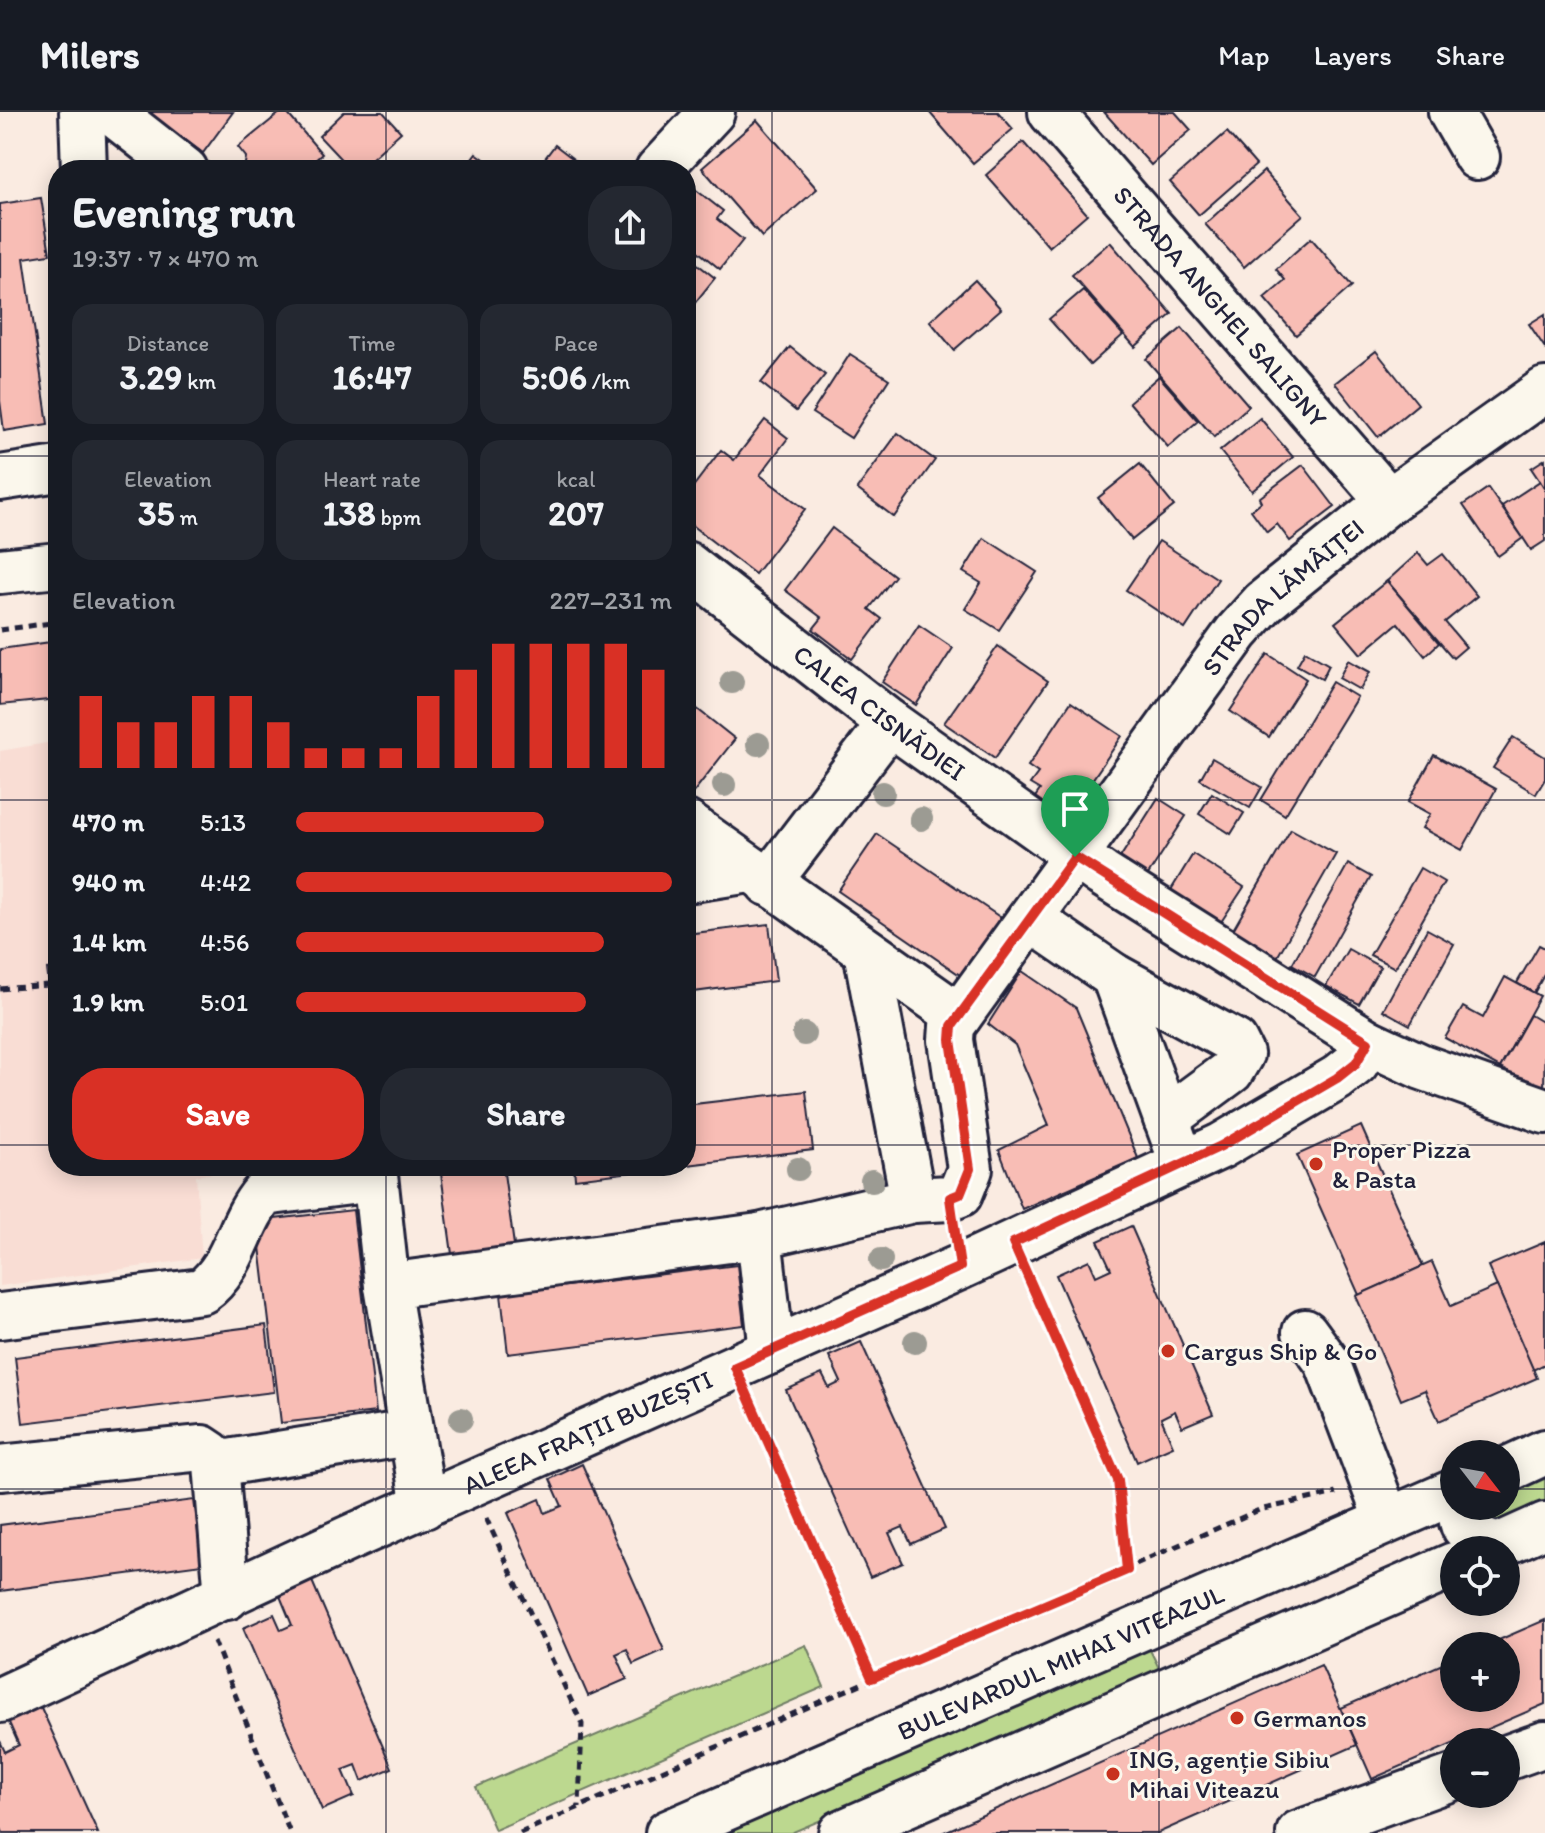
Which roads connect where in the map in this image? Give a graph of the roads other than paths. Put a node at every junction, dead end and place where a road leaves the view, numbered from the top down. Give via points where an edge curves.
1 (82, 112) edge
2 (111, 112) edge
3 (712, 112) edge
4 (1051, 112) edge
5 (1451, 112) edge
6 (1477, 157) dead end
7 (84, 160) edge
8 (172, 160) edge
9 (667, 160) edge
10 (1545, 390) edge
11 (48, 471) edge
12 (0, 478) edge
13 (1389, 501) junction
14 (48, 566) edge
15 (0, 571) edge
16 (696, 572) edge
17 (890, 723) junction
18 (696, 830) edge
19 (1075, 857) junction
20 (696, 863) edge
21 (750, 870) junction
22 (696, 878) edge
23 (1031, 919) junction
24 (866, 951) junction
25 (1114, 976) junction
26 (959, 1016) junction
27 (1368, 1042) junction
28 (1545, 1111) edge
29 (1166, 1119) junction
30 (1184, 1164) junction
31 (353, 1176) edge
32 (374, 1176) edge
33 (932, 1199) junction
34 (759, 1236) junction
35 (960, 1267) junction
36 (387, 1286) junction
37 (0, 1316) edge
38 (1305, 1332) dead end
39 (754, 1359) junction
40 (409, 1433) junction
41 (1545, 1452) edge
42 (216, 1464) junction
43 (1520, 1464) edge
44 (0, 1468) edge
45 (1440, 1494) edge
46 (1380, 1503) junction
47 (424, 1506) junction
48 (1461, 1520) edge
49 (1545, 1525) edge
50 (1474, 1536) edge
51 (1520, 1536) edge
52 (1440, 1571) edge
53 (214, 1603) junction
54 (0, 1700) edge
55 (1545, 1744) edge
56 (1520, 1753) edge
57 (1440, 1786) edge
58 (1387, 1818) edge
59 (668, 1833) edge
60 (841, 1833) edge
61 (1299, 1833) edge

1 - 7 street
2 - 8 street
3 - 9 street
4 - 13 street, STRADA ANGHEL SALIGNY
5 - 6 street
10 - 13 street, STRADA LĂMÂIȚEI
11 - 12 street
13 - 19 street, STRADA LĂMÂIȚEI via 1313,559 1237,632
14 - 15 street
16 - 17 street, CALEA CISNĂDIEI
17 - 19 street, CALEA CISNĂDIEI
17 - 21 street
18 - 21 street
19 - 23 street
19 - 27 street, CALEA CISNĂDIEI
20 - 21 street
21 - 22 street
21 - 24 street
23 - 25 street
23 - 26 street
24 - 26 street
24 - 33 street
25 - 29 street
25 - 29 street via 1240,1048 1231,1071
26 - 33 street via 951,1040 970,1169 960,1194
27 - 28 street, CALEA CISNĂDIEI
27 - 30 street, ALEEA FRAȚII BUZEȘTI via 1356,1063 1337,1078
29 - 30 street
30 - 35 street, ALEEA FRAȚII BUZEȘTI
31 - 37 street via 264,1193 216,1281 202,1291
32 - 36 street
33 - 34 street
33 - 35 street
34 - 36 street
34 - 39 street
35 - 39 street, ALEEA FRAȚII BUZEȘTI
36 - 40 street
38 - 46 street via 1327,1362
39 - 47 street, ALEEA FRAȚII BUZEȘTI
40 - 42 street
40 - 47 street
41 - 43 street
42 - 44 street via 202,1448
42 - 53 street
45 - 46 street, BULEVARDUL MIHAI VITEAZUL
46 - 59 street, BULEVARDUL MIHAI VITEAZUL
47 - 53 street, ALEEA FRAȚII BUZEȘTI
48 - 50 street
49 - 51 street
52 - 60 street
53 - 54 street, ALEEA FRAȚII BUZEȘTI
55 - 56 street
57 - 58 street
58 - 61 street

